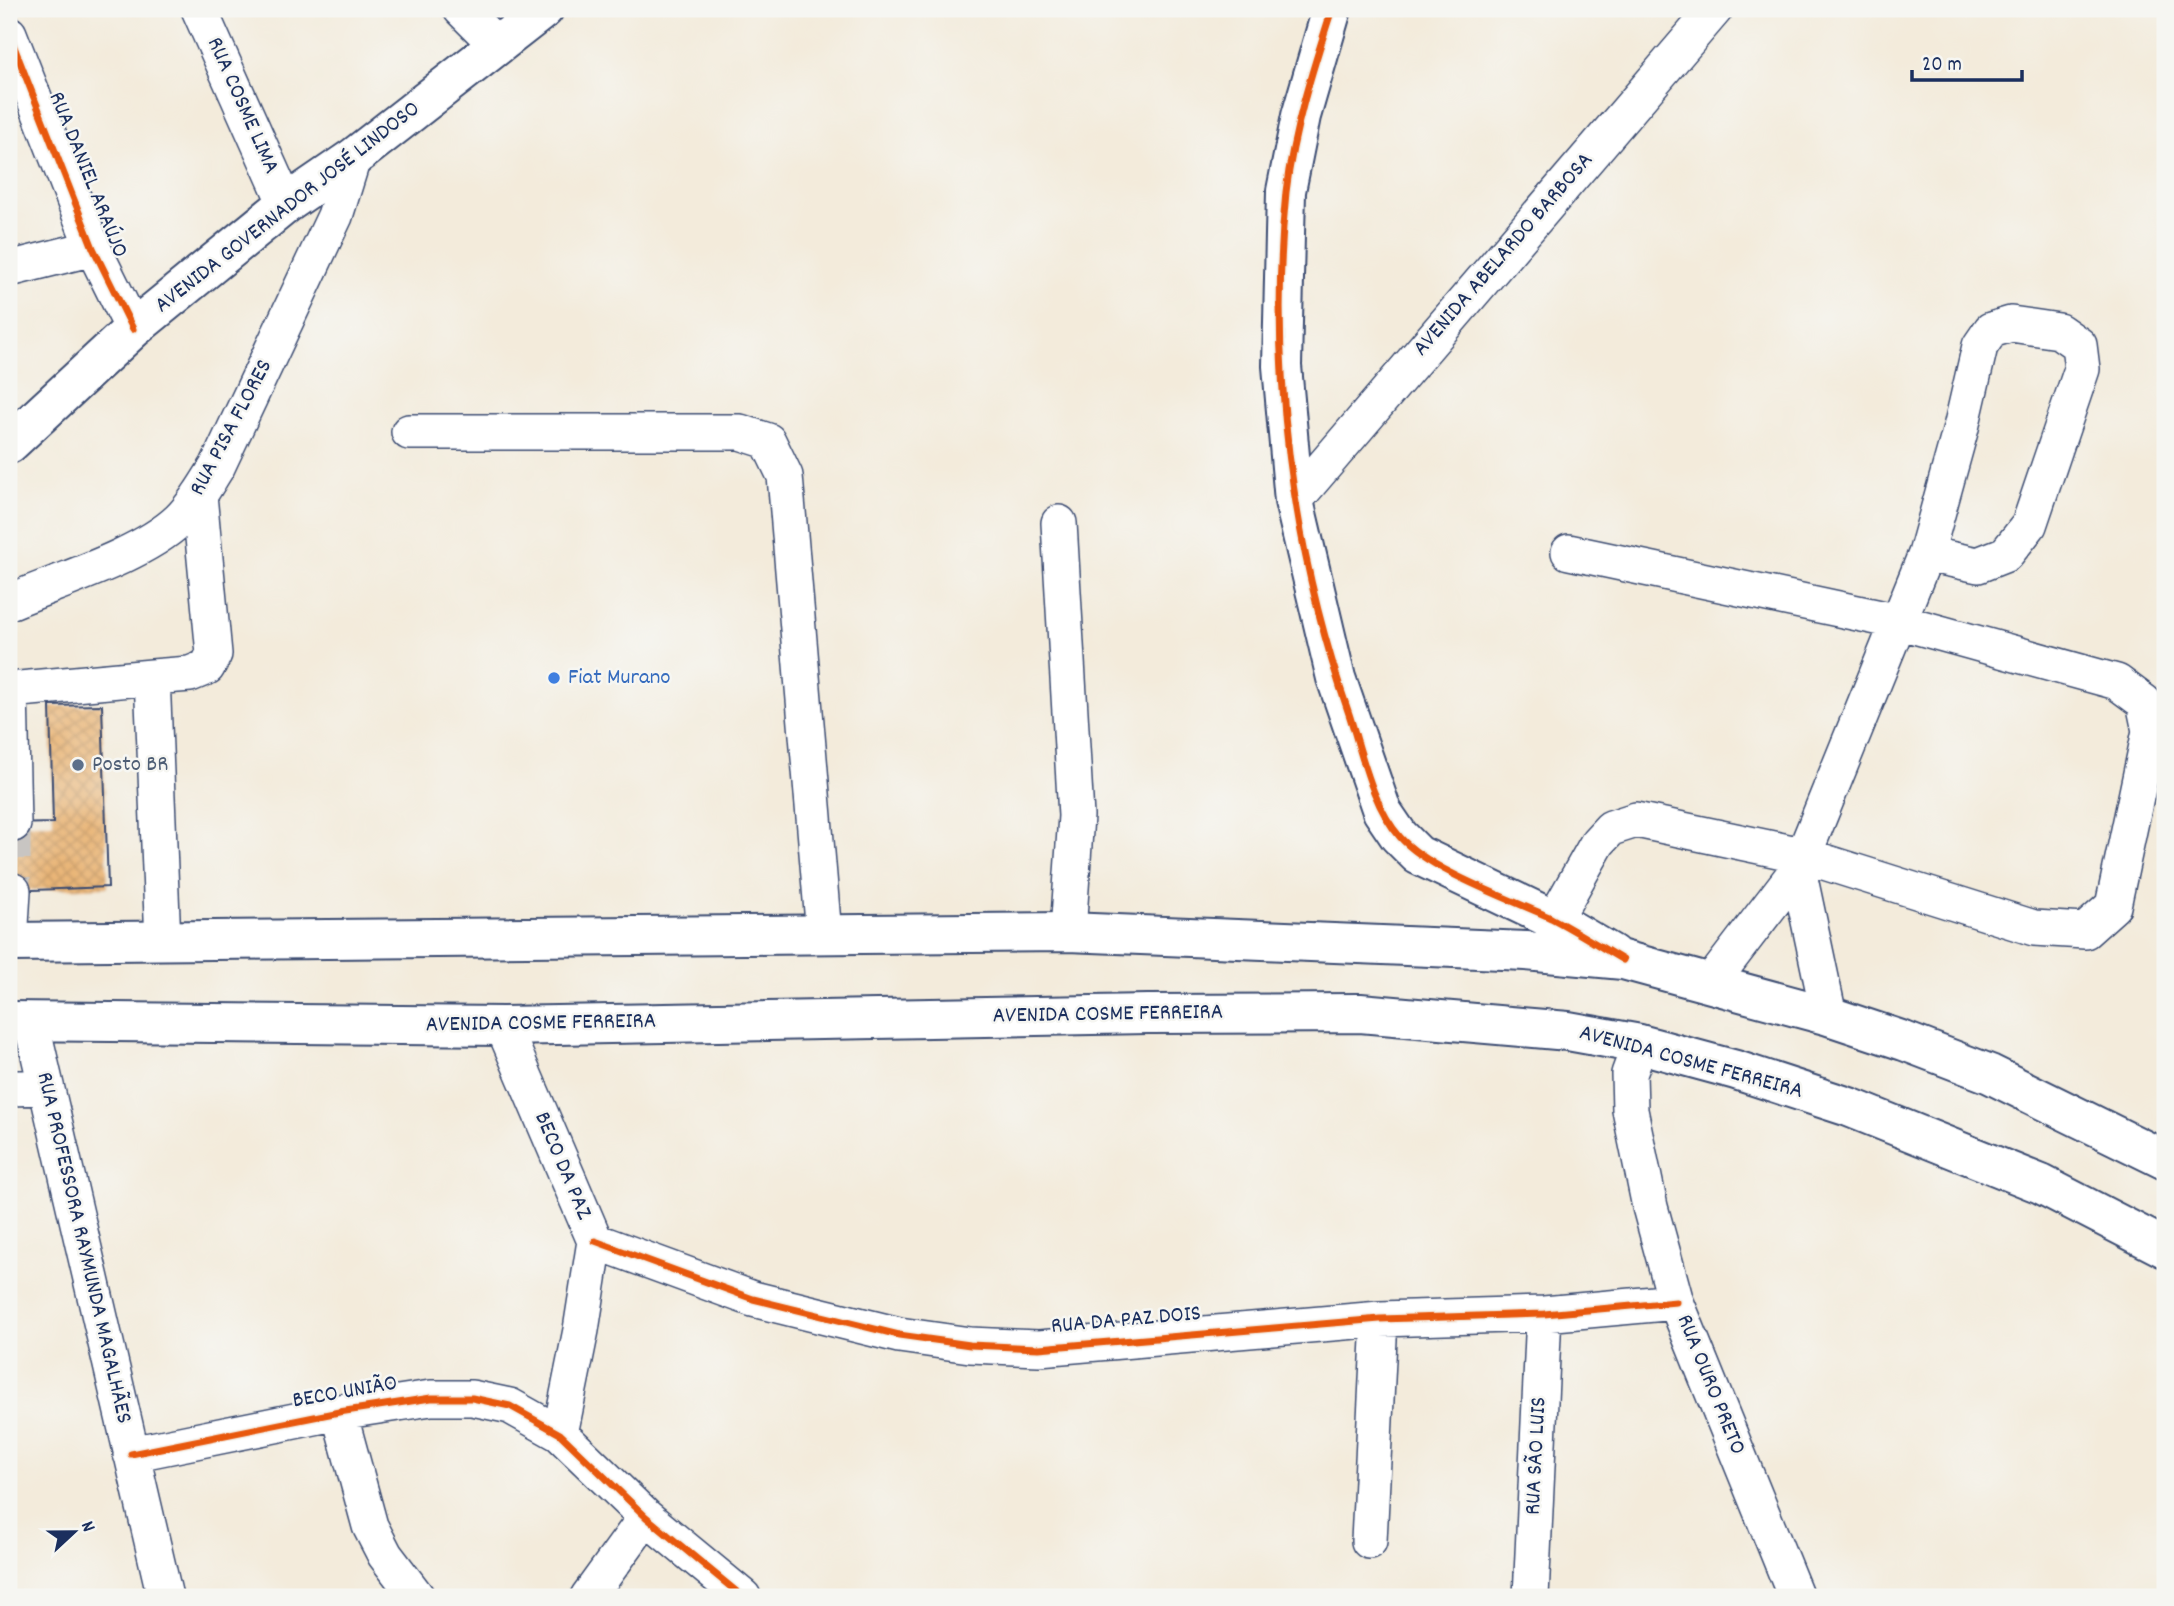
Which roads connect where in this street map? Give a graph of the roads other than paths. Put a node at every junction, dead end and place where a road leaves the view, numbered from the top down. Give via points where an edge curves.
1 (199, 9) edge
2 (461, 9) edge
3 (544, 9) edge
4 (1332, 9) edge
5 (1715, 9) edge
6 (9, 34) edge
7 (496, 46) junction
8 (353, 158) junction
9 (286, 204) junction
10 (93, 248) junction
11 (9, 269) edge
12 (133, 329) junction
13 (410, 432) dead end
14 (9, 444) edge
15 (199, 495) junction
16 (1294, 501) junction
17 (1059, 523) dead end
18 (1569, 552) dead end
19 (1926, 554) junction
20 (9, 602) edge
21 (1900, 622) junction
22 (152, 677) junction
23 (9, 690) edge
24 (13, 824) dead end
25 (1800, 862) junction
26 (13, 891) dead end
27 (1555, 920) junction
28 (1068, 932) junction
29 (824, 935) junction
30 (163, 941) junction
31 (9, 942) edge
32 (1623, 960) junction
33 (1710, 984) junction
34 (1829, 1016) junction
35 (20, 1021) edge
36 (503, 1026) junction
37 (1640, 1044) junction
38 (44, 1087) junction
39 (9, 1088) edge
40 (2165, 1160) edge
41 (594, 1241) junction
42 (2165, 1248) edge
43 (1676, 1302) junction
44 (1544, 1314) junction
45 (1380, 1319) junction
46 (339, 1412) junction
47 (560, 1434) junction
48 (131, 1454) junction
49 (646, 1517) junction
50 (1369, 1541) dead end
51 (165, 1597) edge
52 (417, 1597) edge
53 (588, 1597) edge
54 (743, 1597) edge
55 (1531, 1597) edge
56 (1796, 1597) edge

1 - 9 street, RUA COSME LIMA
2 - 7 street
3 - 7 main road, AVENIDA GOVERNADOR JOSÉ LINDOSO
4 - 16 main road via 1301,116 1286,191 1282,366
5 - 16 street, AVENIDA ABELARDO BARBOSA
6 - 10 street, RUA DANIEL ARAÚJO
7 - 8 main road, AVENIDA GOVERNADOR JOSÉ LINDOSO
8 - 9 main road, AVENIDA GOVERNADOR JOSÉ LINDOSO
8 - 15 street, RUA PISA FLORES via 335,216 217,467
9 - 12 main road, AVENIDA GOVERNADOR JOSÉ LINDOSO
10 - 11 street
10 - 12 street, RUA DANIEL ARAÚJO
12 - 14 main road, AVENIDA GOVERNADOR JOSÉ LINDOSO
13 - 29 street via 740,432 768,441 785,476
15 - 20 street, RUA PISA FLORES via 179,520 149,540
15 - 22 street via 214,654 207,667 191,674
16 - 27 main road via 1336,678 1382,811 1418,855
17 - 28 street via 1076,816
18 - 21 street
19 - 19 street via 1978,565 2006,554 2029,525 2082,369 2079,345 2059,331 2011,324 1991,330 1980,346
19 - 21 street
21 - 25 street
21 - 25 street via 2118,682 2144,702 2150,731 2113,906 2085,931 2034,928
22 - 23 street
22 - 30 street
23 - 24 street
25 - 27 street via 1636,820 1611,828 1598,842
25 - 33 street
25 - 34 street
26 - 31 street
27 - 32 main road
28 - 29 main road
28 - 32 main road via 1513,950
29 - 30 main road
30 - 31 main road
32 - 33 main road
33 - 34 main road
34 - 40 main road via 1990,1074
35 - 36 main road, AVENIDA COSME FERREIRA
35 - 38 street, RUA PROFESSORA RAYMUNDA MAGALHÃES
36 - 37 main road, AVENIDA COSME FERREIRA via 1360,1013 1567,1031
36 - 41 street, BECO DA PAZ
37 - 42 main road, AVENIDA COSME FERREIRA via 1749,1074 1953,1147 2041,1184
37 - 43 street, RUA OURO PRETO via 1629,1074 1630,1110
38 - 39 street
38 - 48 street, RUA PROFESSORA RAYMUNDA MAGALHÃES
41 - 45 street, RUA DA PAZ DOIS via 754,1299 899,1335 970,1345 1039,1348
41 - 47 street, BECO DA PAZ via 582,1330
43 - 44 street, RUA DA PAZ DOIS
43 - 56 street, RUA OURO PRETO
44 - 45 street, RUA DA PAZ DOIS
44 - 55 street, RUA SÃO LUIS
45 - 50 street
46 - 47 street, BECO UNIÃO via 430,1398 472,1398 510,1406
46 - 48 street, BECO UNIÃO
46 - 52 street via 370,1526
47 - 49 street, BECO UNIÃO
48 - 51 street, RUA PROFESSORA RAYMUNDA MAGALHÃES
49 - 53 street
49 - 54 street, BECO UNIÃO

